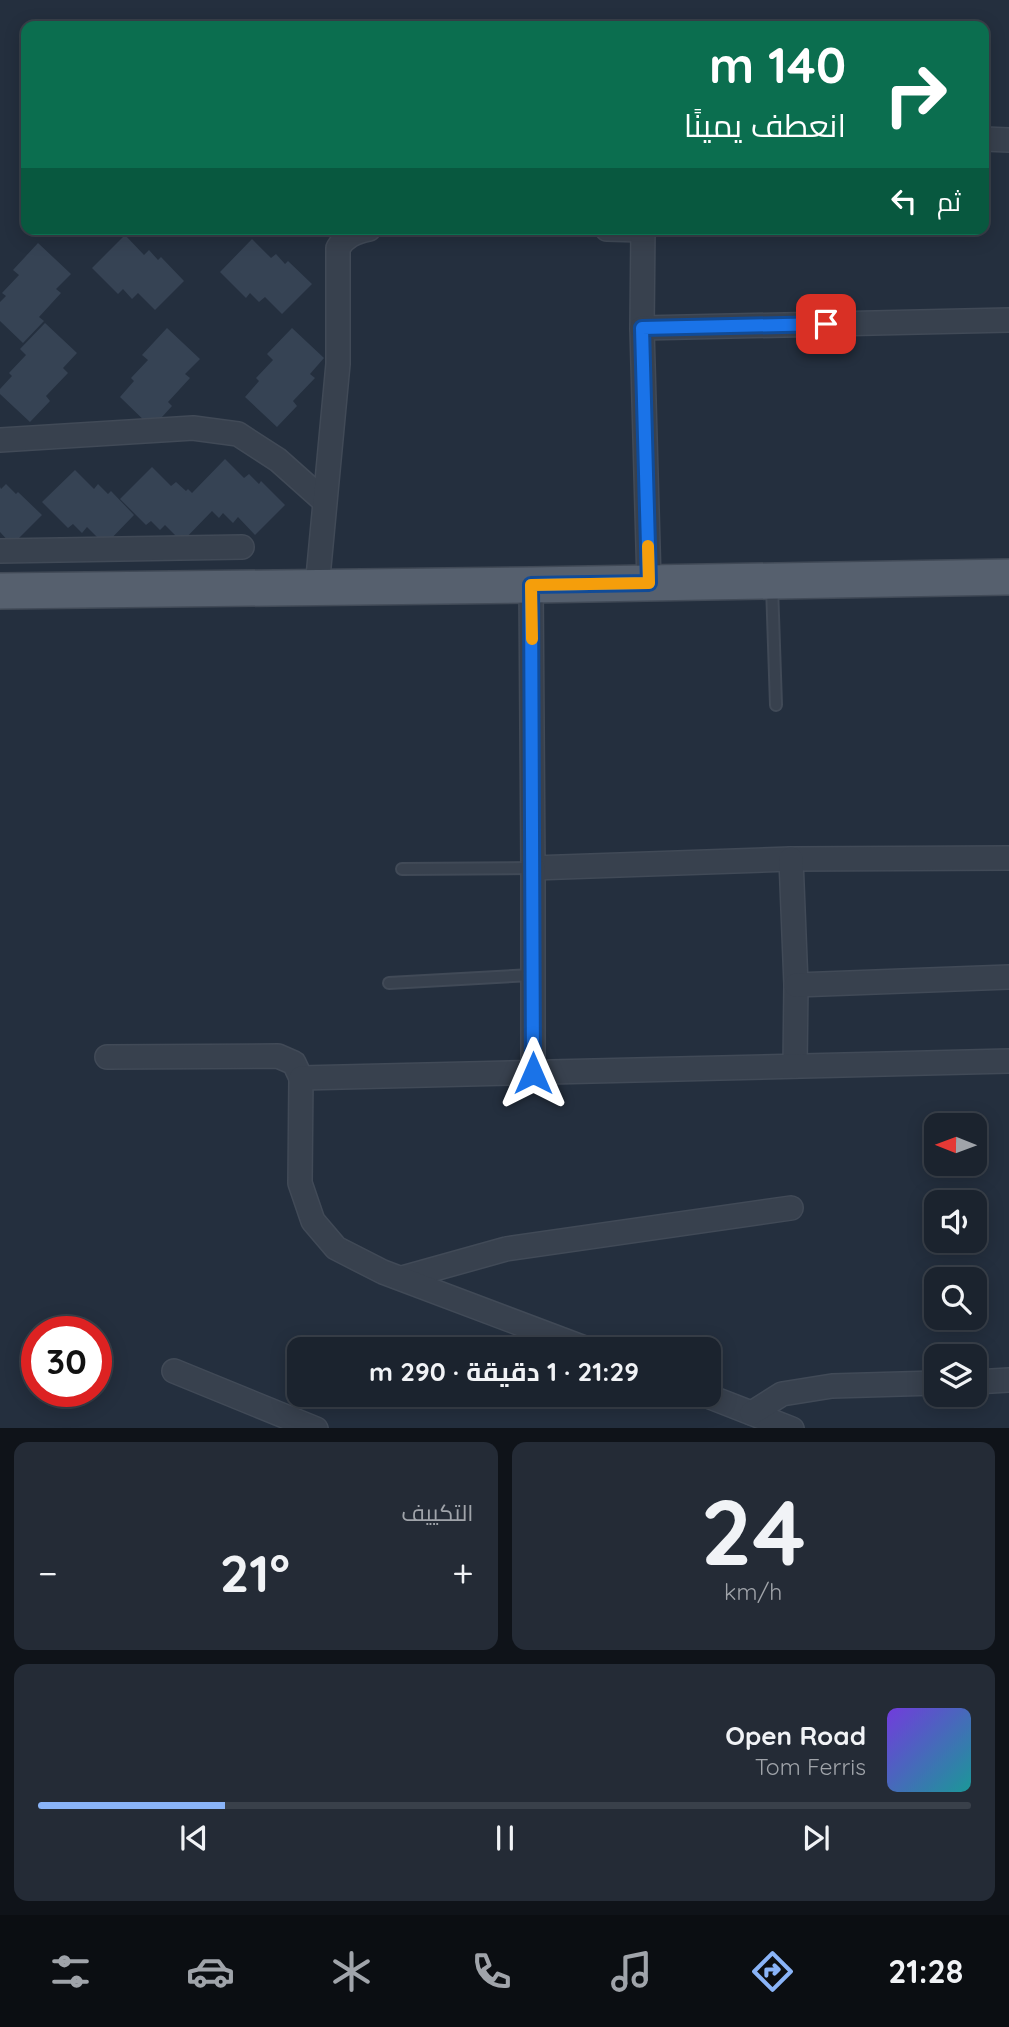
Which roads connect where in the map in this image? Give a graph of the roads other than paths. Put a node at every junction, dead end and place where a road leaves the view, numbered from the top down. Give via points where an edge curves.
1 (989, 139) edge
2 (1009, 140) edge
3 (352, 235) edge
4 (643, 235) edge
5 (1009, 320) edge
6 (642, 328) junction
7 (0, 440) edge
8 (324, 502) junction
9 (242, 547) dead end
10 (0, 551) edge
11 (1009, 577) edge
12 (772, 580) junction
13 (649, 583) junction
14 (531, 585) junction
15 (317, 588) junction
16 (0, 591) edge
17 (776, 705) dead end
18 (1009, 858) edge
19 (791, 859) junction
20 (533, 868) junction
21 (402, 869) dead end
22 (533, 975) junction
23 (1009, 977) edge
24 (389, 983) dead end
25 (796, 985) junction
26 (107, 1057) dead end
27 (1009, 1061) edge
28 (795, 1066) junction
29 (533, 1073) junction
30 (301, 1078) junction
31 (791, 1208) dead end
32 (402, 1278) junction
33 (556, 1337) edge
34 (174, 1371) dead end
35 (1009, 1380) edge
36 (987, 1381) edge
37 (924, 1383) edge
38 (721, 1401) edge
39 (752, 1413) junction
40 (314, 1428) edge
41 (790, 1428) edge

1 - 2 street
3 - 8 street via 338,248 338,363
4 - 6 street
5 - 6 street
6 - 13 street
7 - 8 street via 193,428 239,434 278,460
8 - 15 street
9 - 10 street
11 - 12 main road
12 - 13 main road
12 - 17 lane
13 - 14 main road
14 - 15 main road
14 - 20 street
15 - 16 main road
18 - 19 street
19 - 20 street
19 - 25 street
20 - 21 lane
20 - 22 street
22 - 24 lane
22 - 29 street
23 - 25 street
25 - 28 street
26 - 30 street via 278,1056 294,1063
27 - 28 street
28 - 29 street
29 - 30 street
30 - 32 street via 300,1183 313,1221 336,1248
31 - 32 street via 506,1250
32 - 33 street
34 - 40 street
35 - 36 street
37 - 39 street via 832,1386 782,1394
38 - 39 street
39 - 41 street

